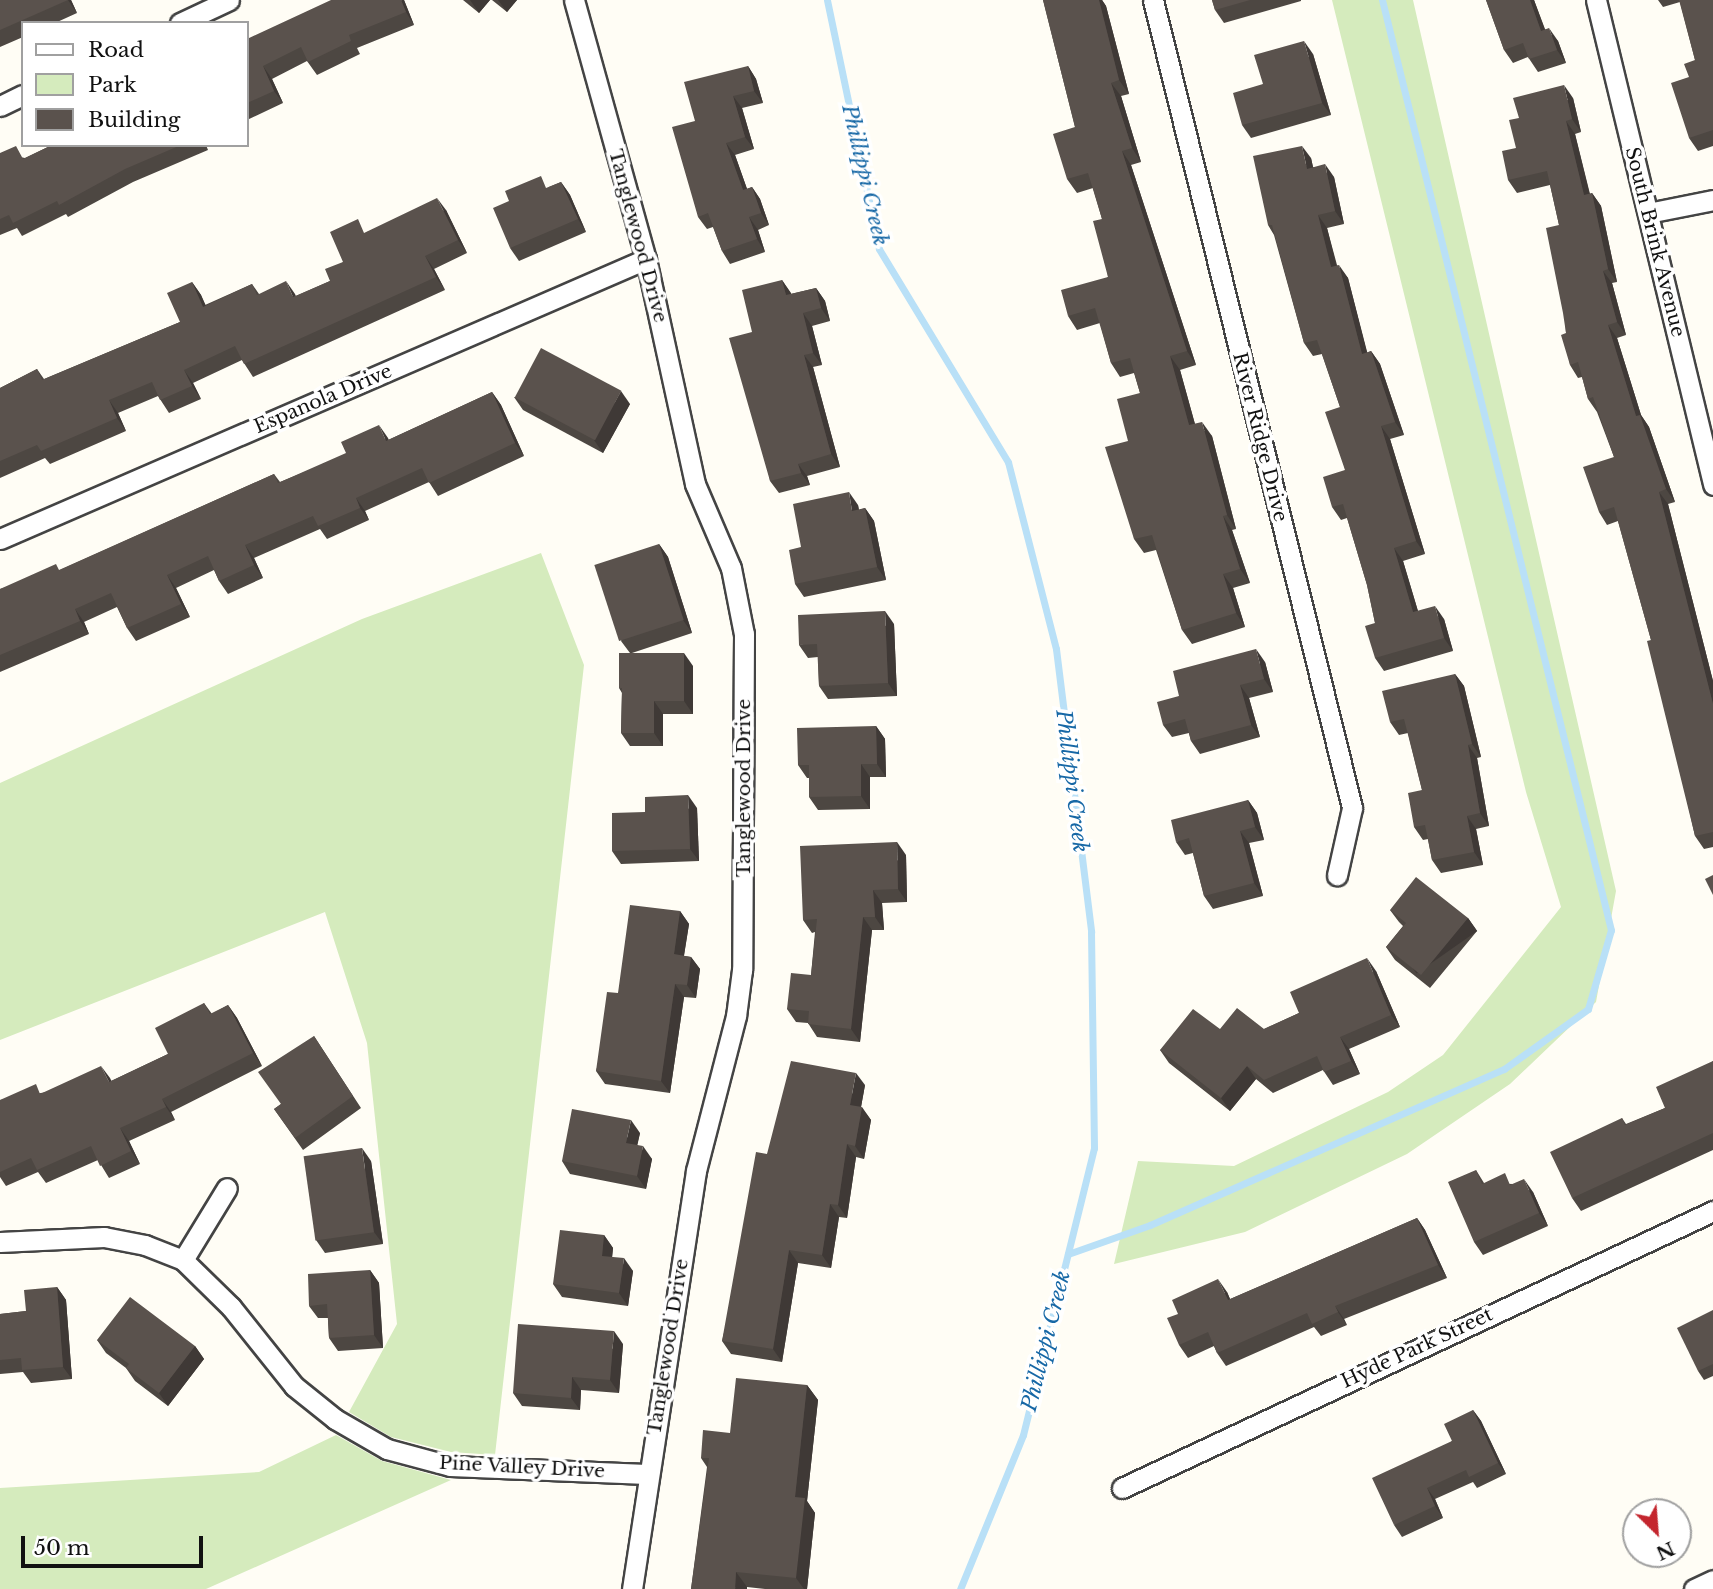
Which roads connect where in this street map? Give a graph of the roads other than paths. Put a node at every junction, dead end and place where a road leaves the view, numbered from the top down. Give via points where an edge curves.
1 (229, 0) edge
2 (574, 0) edge
3 (1153, 0) edge
4 (1596, 0) edge
5 (184, 21) edge
6 (21, 96) edge
7 (0, 106) edge
8 (1713, 200) edge
9 (1648, 213) junction
10 (646, 259) junction
11 (1713, 485) edge
12 (0, 539) edge
13 (1338, 875) dead end
14 (227, 1188) dead end
15 (1713, 1210) edge
16 (0, 1242) edge
17 (183, 1259) junction
18 (648, 1474) junction
19 (1122, 1489) dead end
20 (1713, 1580) edge
21 (632, 1589) edge
22 (1694, 1589) edge

1 - 5 street
2 - 10 street, Tanglewood Drive
3 - 13 street, River Ridge Drive via 1352,808
4 - 9 street, South Brink Avenue
6 - 7 street
8 - 9 street
9 - 11 street, South Brink Avenue
10 - 12 street, Espanola Drive
10 - 18 street, Tanglewood Drive via 695,484 732,568 742,609 744,904 736,1016 696,1171
14 - 17 street
15 - 19 street, Hyde Park Street
16 - 17 street, Pine Valley Drive via 104,1237
17 - 18 street, Pine Valley Drive via 231,1307 294,1386 335,1419 387,1449 450,1466
18 - 21 street, Tanglewood Drive
20 - 22 street

